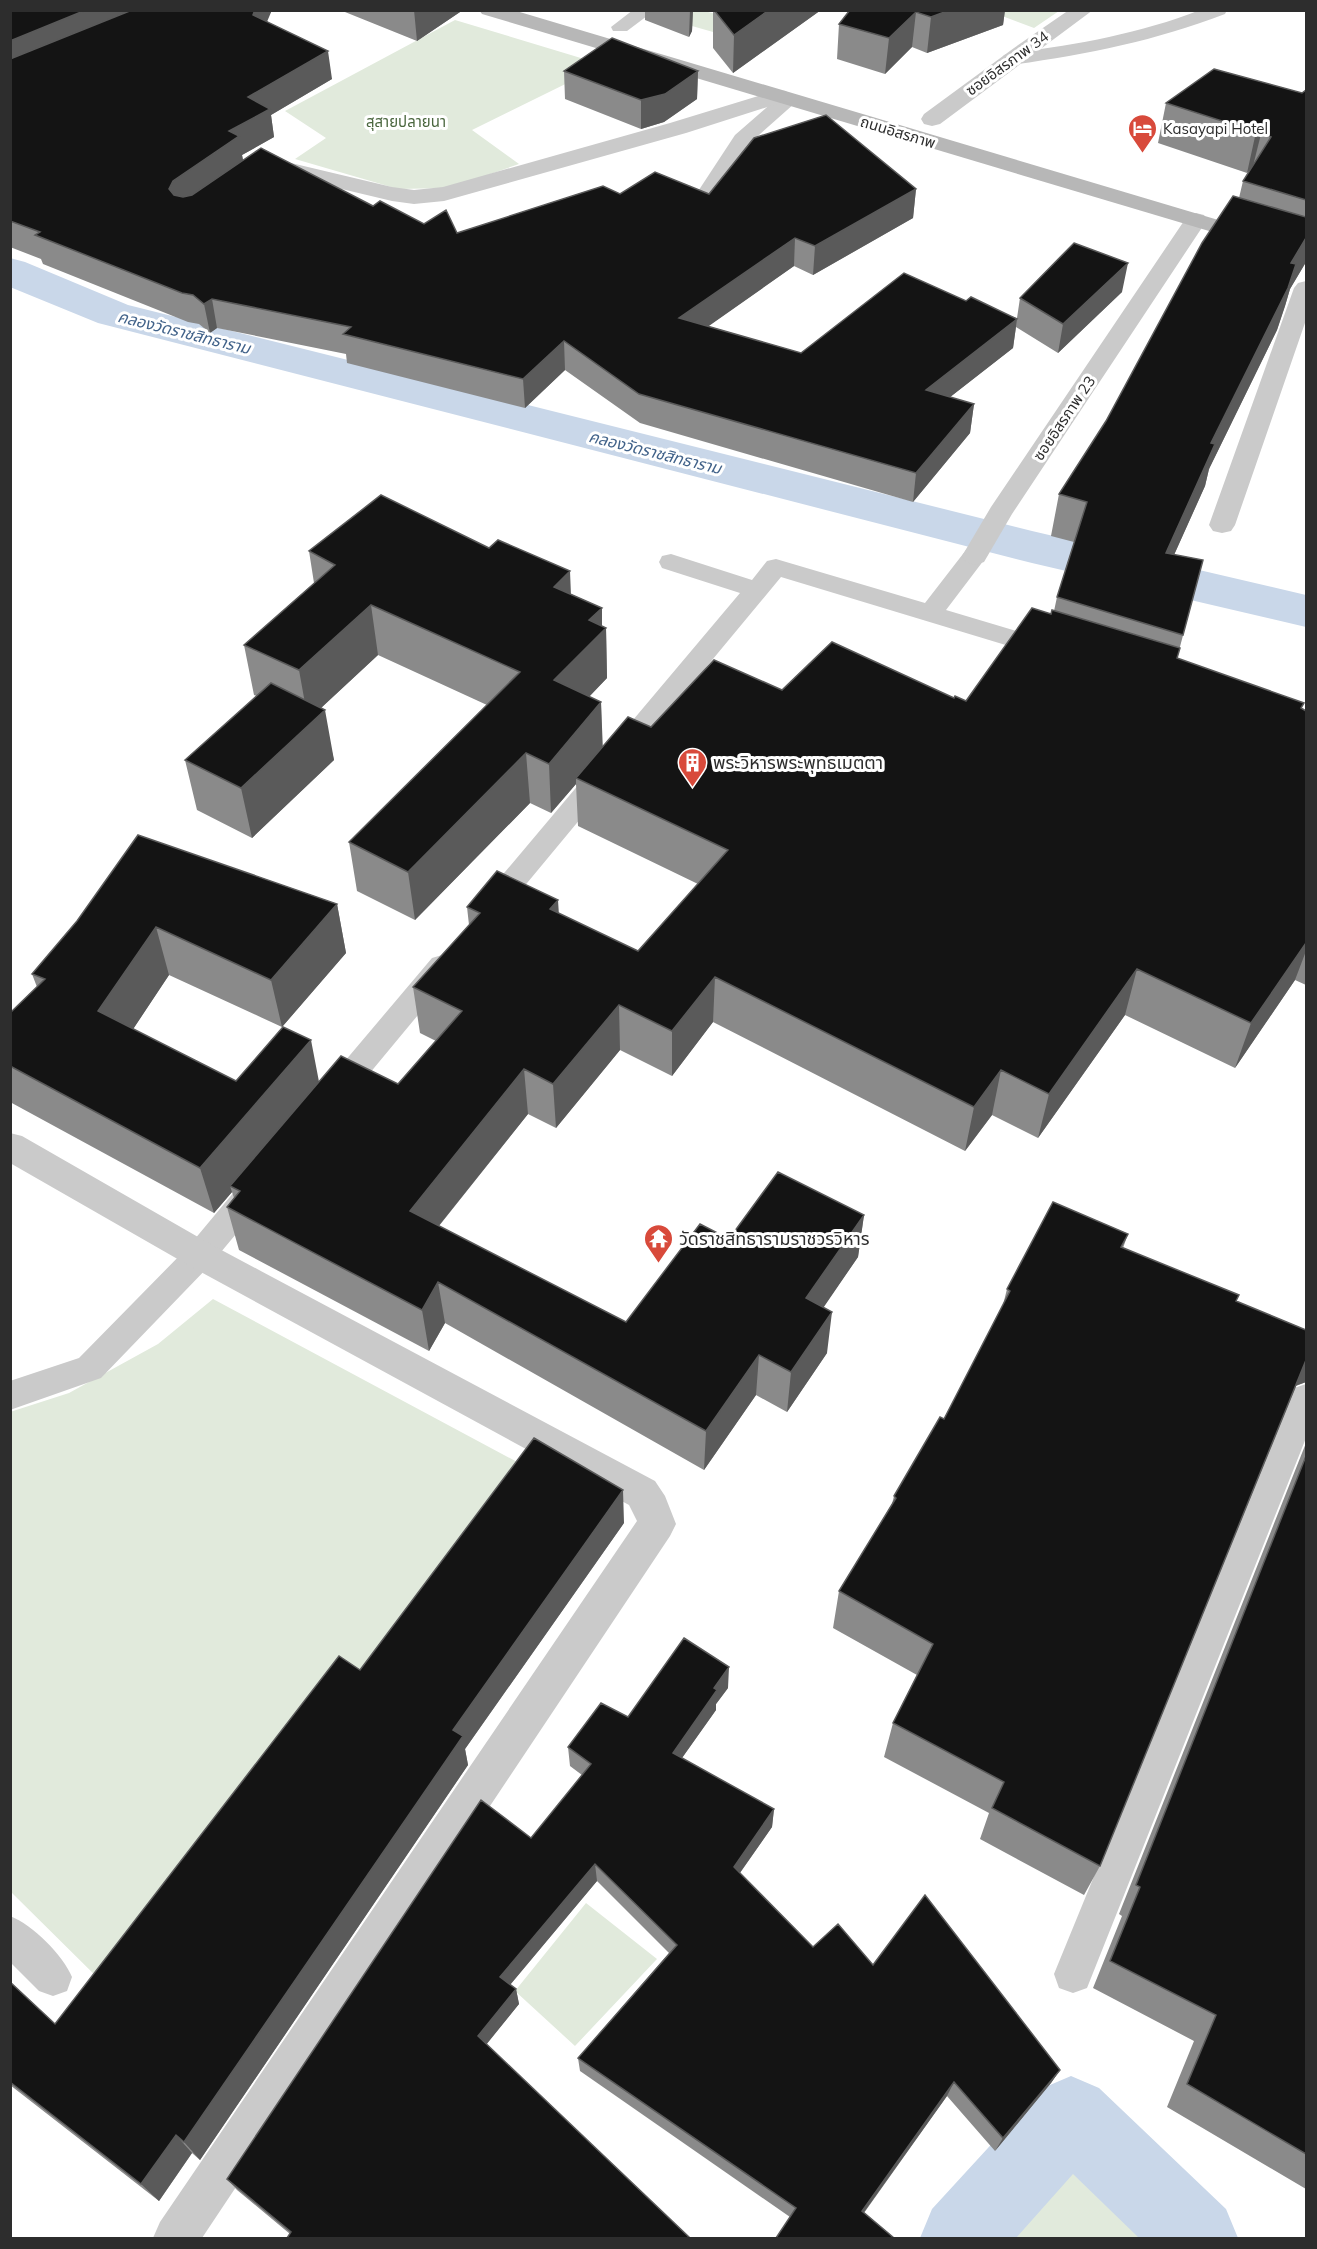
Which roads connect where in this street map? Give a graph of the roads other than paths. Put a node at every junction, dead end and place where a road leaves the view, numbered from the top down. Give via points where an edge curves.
1 (646, 10) edge
2 (1083, 10) edge
3 (1218, 10) edge
4 (504, 12) edge
5 (597, 20) dead end
6 (620, 27) junction
7 (642, 33) dead end
8 (1011, 59) junction
9 (783, 97) junction
10 (924, 116) joint
11 (955, 125) dead end
12 (249, 172) edge
13 (704, 199) edge
14 (1196, 220) junction
15 (1306, 253) edge
16 (1306, 288) edge
17 (1222, 525) dead end
18 (975, 556) joint
19 (671, 562) dead end
20 (756, 590) junction
21 (930, 614) junction
22 (1065, 655) edge
23 (321, 1111) edge
24 (10, 1146) edge
25 (275, 1166) edge
26 (200, 1255) junction
27 (10, 1396) edge
28 (1306, 1398) edge
29 (10, 1935) edge
30 (1073, 1974) dead end
31 (53, 1977) dead end
32 (176, 2238) edge

1 - 6 lane
2 - 8 street, ซอยอิสรภาพ 34
3 - 8 lane via 1114,44
4 - 9 main road, ถนนอิสรภาพ
5 - 6 main road
6 - 7 main road
8 - 10 street, ซอยอิสรภาพ 34
9 - 12 street via 444,194 392,194 268,165
9 - 13 lane via 742,138
9 - 14 main road, ถนนอิสรภาพ
10 - 11 main road
14 - 15 main road, ถนนอิสรภาพ
14 - 18 street, ซอยอิสรภาพ 23
16 - 17 street
18 - 21 lane, ซอยอิสรภาพ 23
19 - 20 lane
20 - 21 lane via 776,567
20 - 23 lane
21 - 22 lane
24 - 26 street
25 - 26 lane
26 - 27 lane via 90,1368
26 - 32 street via 642,1493 657,1524
28 - 30 lane
29 - 31 lane

